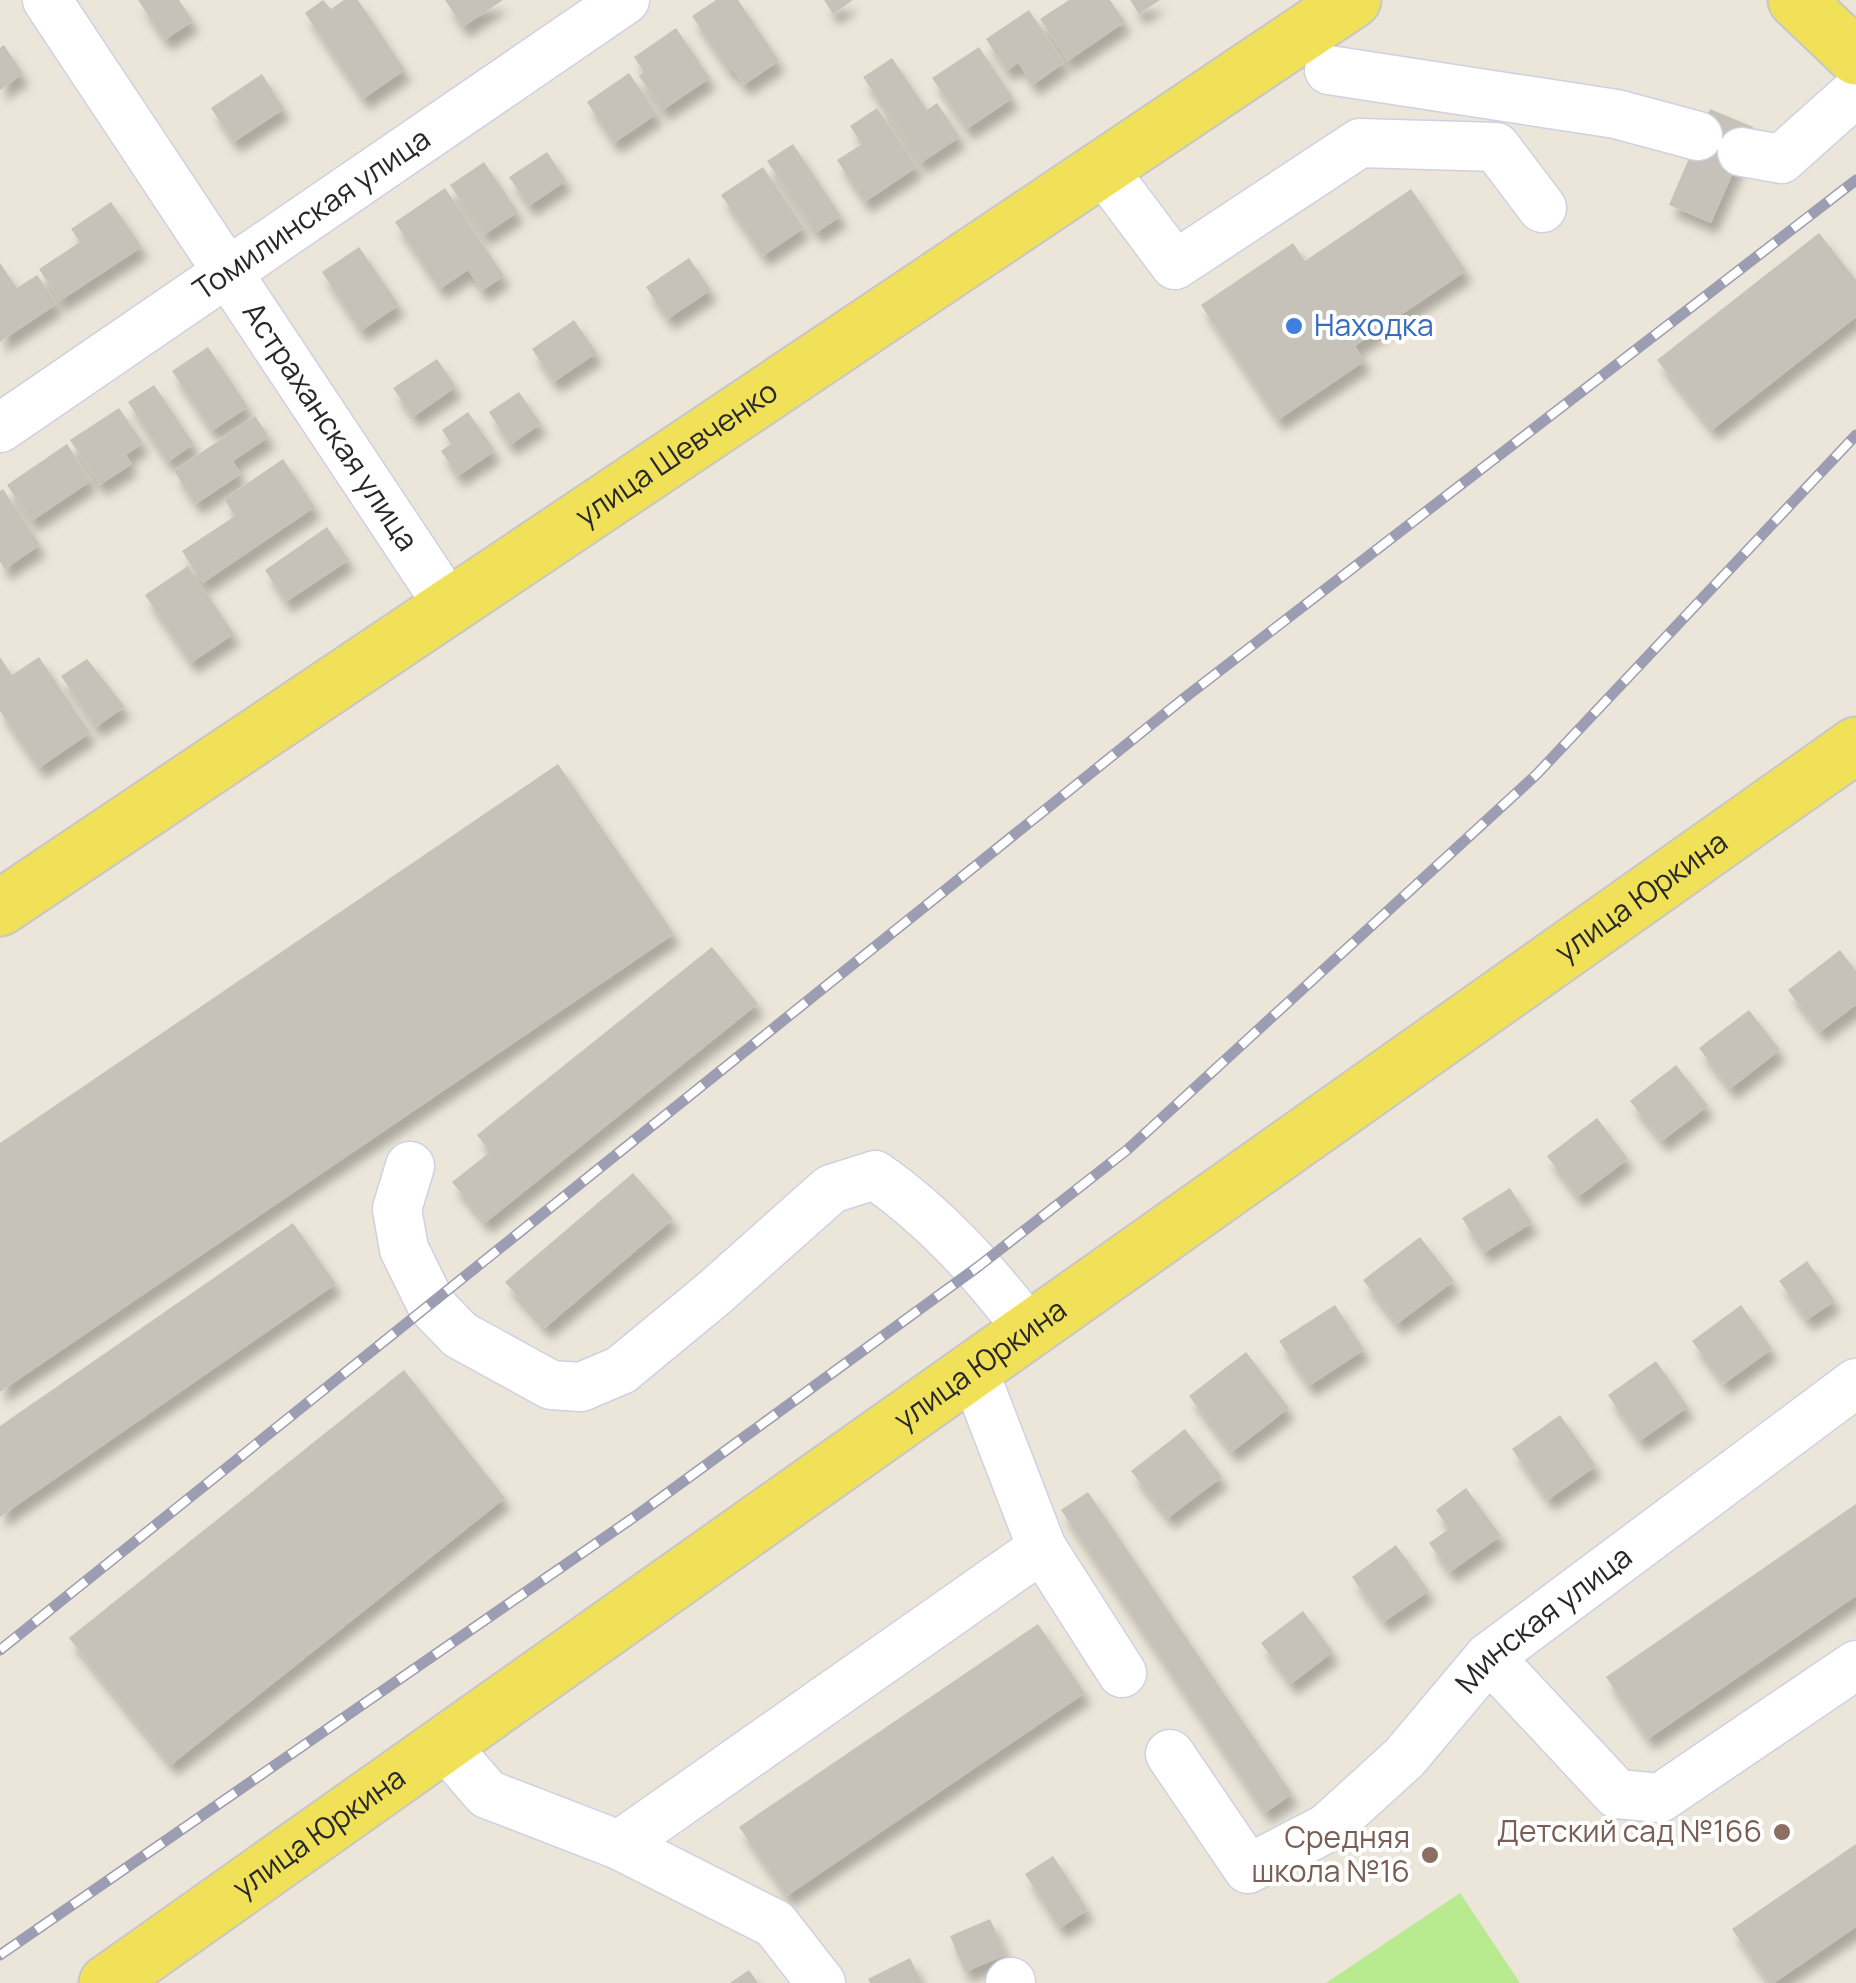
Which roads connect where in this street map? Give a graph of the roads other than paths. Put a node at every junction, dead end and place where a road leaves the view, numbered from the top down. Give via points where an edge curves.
1 (47, 0) edge
2 (624, 0) edge
3 (1353, 0) edge
4 (1796, 0) edge
5 (1316, 52) junction
6 (1856, 57) edge
7 (1856, 92) edge
8 (1698, 136) dead end
9 (1360, 143) junction
10 (1742, 152) dead end
11 (1103, 168) junction
12 (1542, 208) dead end
13 (226, 274) junction
14 (0, 428) edge
15 (449, 606) junction
16 (1856, 745) edge
17 (0, 908) edge
18 (410, 1166) dead end
19 (1029, 1330) junction
20 (973, 1369) junction
21 (1856, 1383) edge
22 (1042, 1548) junction
23 (1489, 1656) junction
24 (1856, 1665) edge
25 (1122, 1672) dead end
26 (444, 1742) junction
27 (1170, 1754) dead end
28 (619, 1846) junction
29 (107, 1983) edge
30 (820, 1983) edge

1 - 13 street, Астраханская улица
2 - 13 street, Томилинская улица
3 - 5 main road, улица Шевченко
4 - 6 main road
5 - 8 street
5 - 9 street
5 - 11 main road, улица Шевченко
7 - 10 street via 1781,159
9 - 11 street via 1175,264
9 - 12 street via 1496,147
11 - 15 main road, улица Шевченко
13 - 14 street, Томилинская улица
13 - 15 street, Астраханская улица
15 - 17 main road, улица Шевченко
16 - 19 main road, улица Юркина
18 - 19 street via 397,1209 404,1249 432,1306 460,1335 550,1384 581,1387 621,1370 831,1189 875,1175 917,1204
19 - 20 main road, улица Юркина
20 - 22 street
20 - 26 main road, улица Юркина
21 - 23 street, Минская улица
22 - 25 street
22 - 28 street
23 - 24 street via 1616,1794 1660,1798
23 - 27 street, Минская улица via 1404,1758 1327,1828 1248,1869
26 - 28 street via 487,1794
26 - 29 main road, улица Юркина
28 - 30 street via 775,1924

